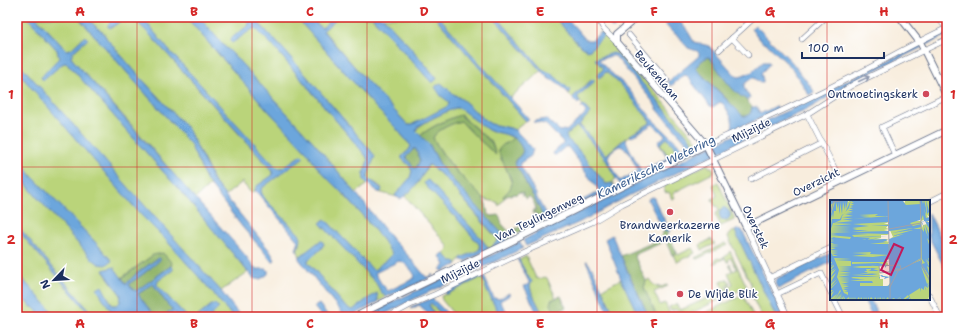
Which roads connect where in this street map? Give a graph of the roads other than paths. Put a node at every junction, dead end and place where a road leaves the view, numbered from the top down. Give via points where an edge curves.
1 (598, 17) edge
2 (637, 17) edge
3 (755, 17) edge
4 (826, 17) edge
5 (900, 17) edge
6 (937, 17) edge
7 (947, 28) edge
8 (629, 35) dead end
9 (732, 38) junction
10 (802, 39) dead end
11 (947, 39) edge
12 (617, 42) junction
13 (922, 46) junction
14 (719, 50) dead end
15 (748, 55) dead end
16 (652, 62) junction
17 (641, 71) junction
18 (667, 80) dead end
19 (947, 97) edge
20 (807, 114) junction
21 (947, 130) edge
22 (822, 143) junction
23 (706, 146) junction
24 (895, 154) junction
25 (712, 159) junction
26 (751, 179) dead end
27 (841, 181) junction
28 (947, 193) edge
29 (930, 202) edge
30 (746, 227) junction
31 (830, 248) edge
32 (770, 278) junction
33 (830, 291) edge
34 (777, 294) junction
35 (930, 297) edge
36 (834, 300) edge
37 (841, 316) edge
38 (355, 317) edge
39 (388, 317) edge
40 (788, 317) edge
41 (940, 317) edge

1 - 12 street via 603,28
2 - 12 street via 617,34
3 - 9 street
4 - 10 street
5 - 13 street
6 - 7 street
7 - 13 street, Van Teylingenweg
8 - 16 street
9 - 14 street
9 - 15 street
11 - 13 street, Mijzijde
12 - 17 street, Beukenlaan
13 - 19 street
20 -> 13 street, Mijzijde
13 - 23 street, Van Teylingenweg
16 - 17 street
16 - 18 street
17 - 23 street, Beukenlaan
19 - 24 street via 882,127
20 - 22 street
20 - 25 street, Mijzijde
21 - 24 street, Overzicht
22 - 26 street
22 - 27 street
23 - 25 street, Overstek
23 - 38 street, Van Teylingenweg
24 - 27 street, Overzicht
25 - 30 street, Overstek
25 - 39 street, Mijzijde via 592,222
27 - 30 street, Overzicht
28 - 29 street
30 - 32 street, Overstek
31 - 32 street
32 - 34 street, Overstek
33 - 34 street via 821,273
34 - 40 street, Overstek
35 - 41 street
36 - 37 street

